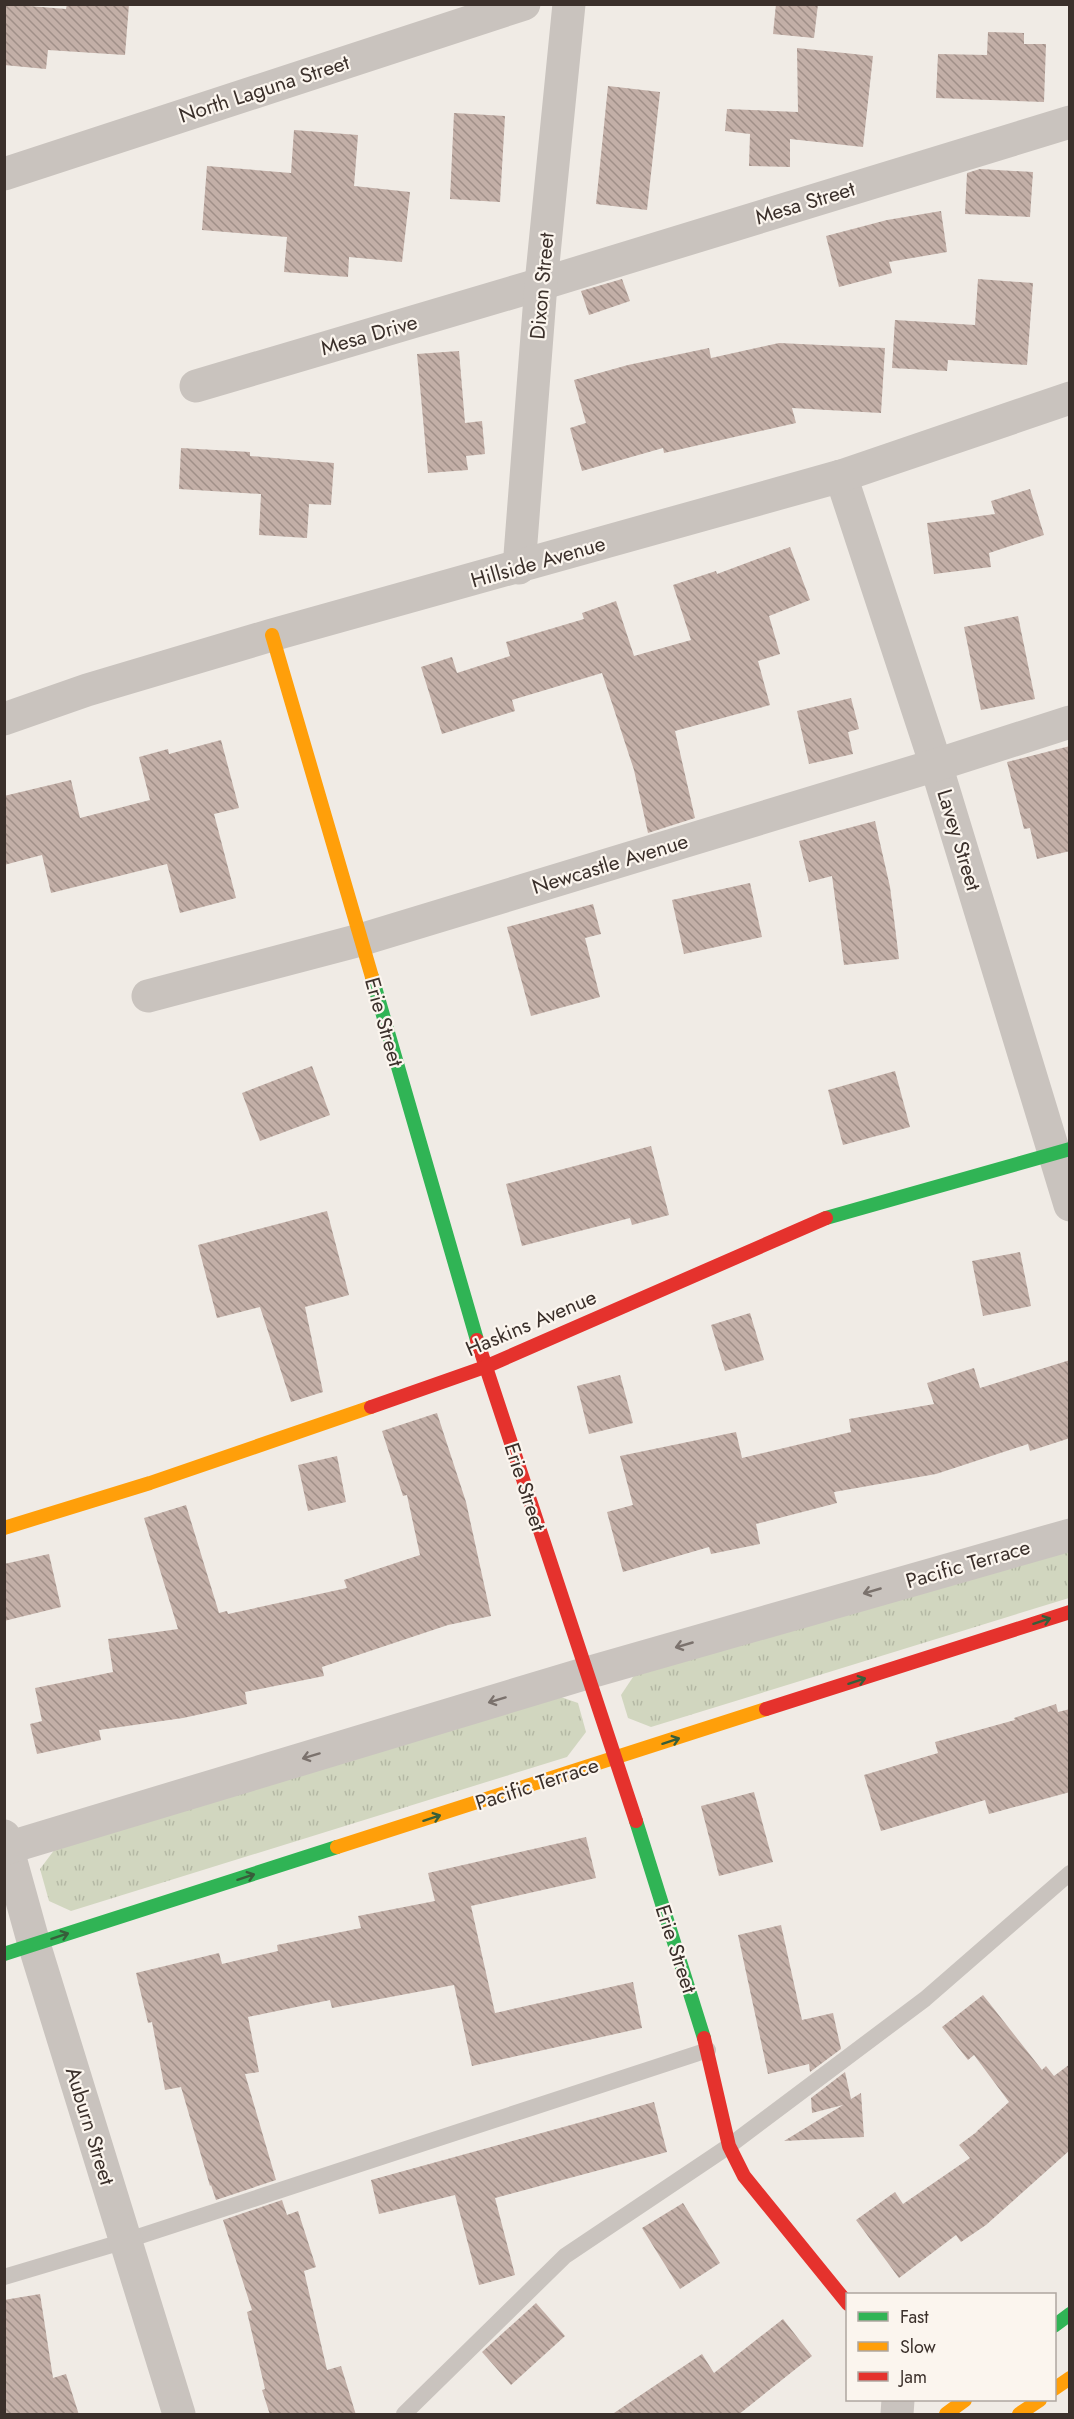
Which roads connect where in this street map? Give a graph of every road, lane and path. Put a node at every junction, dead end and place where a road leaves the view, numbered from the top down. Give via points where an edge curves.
1 (524, 4) edge
2 (569, 4) edge
3 (1070, 122) edge
4 (4, 174) edge
5 (542, 284) junction
6 (196, 386) dead end
7 (1070, 398) edge
8 (841, 476) junction
9 (519, 568) junction
10 (272, 635) junction
11 (4, 719) edge
12 (1070, 722) edge
13 (936, 765) junction
14 (360, 940) junction
15 (148, 996) dead end
16 (1061, 1151) edge
17 (1070, 1205) edge
18 (485, 1367) junction
19 (4, 1528) edge
20 (1070, 1535) edge
21 (1070, 1612) edge
22 (587, 1673) junction
23 (616, 1759) junction
24 (6, 1844) edge
25 (1070, 1873) edge
26 (19, 1949) edge
27 (708, 2050) junction
28 (729, 2146) junction
29 (125, 2241) junction
30 (4, 2277) edge
31 (846, 2302) edge
32 (1070, 2314) edge
33 (1056, 2324) edge
34 (1070, 2378) edge
35 (1056, 2388) edge
36 (964, 2401) edge
37 (1039, 2401) edge
38 (179, 2415) edge
39 (404, 2415) edge
40 (946, 2415) edge
41 (1019, 2415) edge

1 - 4 street, North Laguna Street
2 - 5 street, Dixon Street
3 - 5 street, Mesa Street
5 - 6 street, Mesa Drive
5 - 9 street, Dixon Street
7 - 8 street, Hillside Avenue
8 - 9 street, Hillside Avenue
8 - 13 street, Lavey Street
9 - 10 street, Hillside Avenue
10 - 11 street, Hillside Avenue
10 - 14 street, Erie Street
12 - 13 street, Newcastle Avenue
13 - 14 street, Newcastle Avenue
13 - 16 street, Lavey Street
14 - 15 street, Newcastle Avenue
14 - 18 street, Erie Street
16 - 17 street, Lavey Street
16 - 18 street, Haskins Avenue via 826,1218
18 - 19 street, Haskins Avenue via 150,1483
18 - 22 street, Erie Street
20 -> 22 street, Pacific Terrace
23 -> 21 street, Pacific Terrace
22 - 23 street, Erie Street
22 -> 24 street, Pacific Terrace
26 -> 23 street, Pacific Terrace
23 - 27 street, Erie Street
24 - 26 street, Auburn Street
25 - 28 lane via 925,1999
26 - 29 street, Auburn Street
27 - 28 street, Erie Street
27 - 29 lane
28 - 31 street, Erie Street via 744,2176
28 - 39 lane via 565,2256
29 - 30 lane
29 - 38 street, Auburn Street
32 - 33 street
34 - 35 street
36 - 40 street
37 - 41 street

